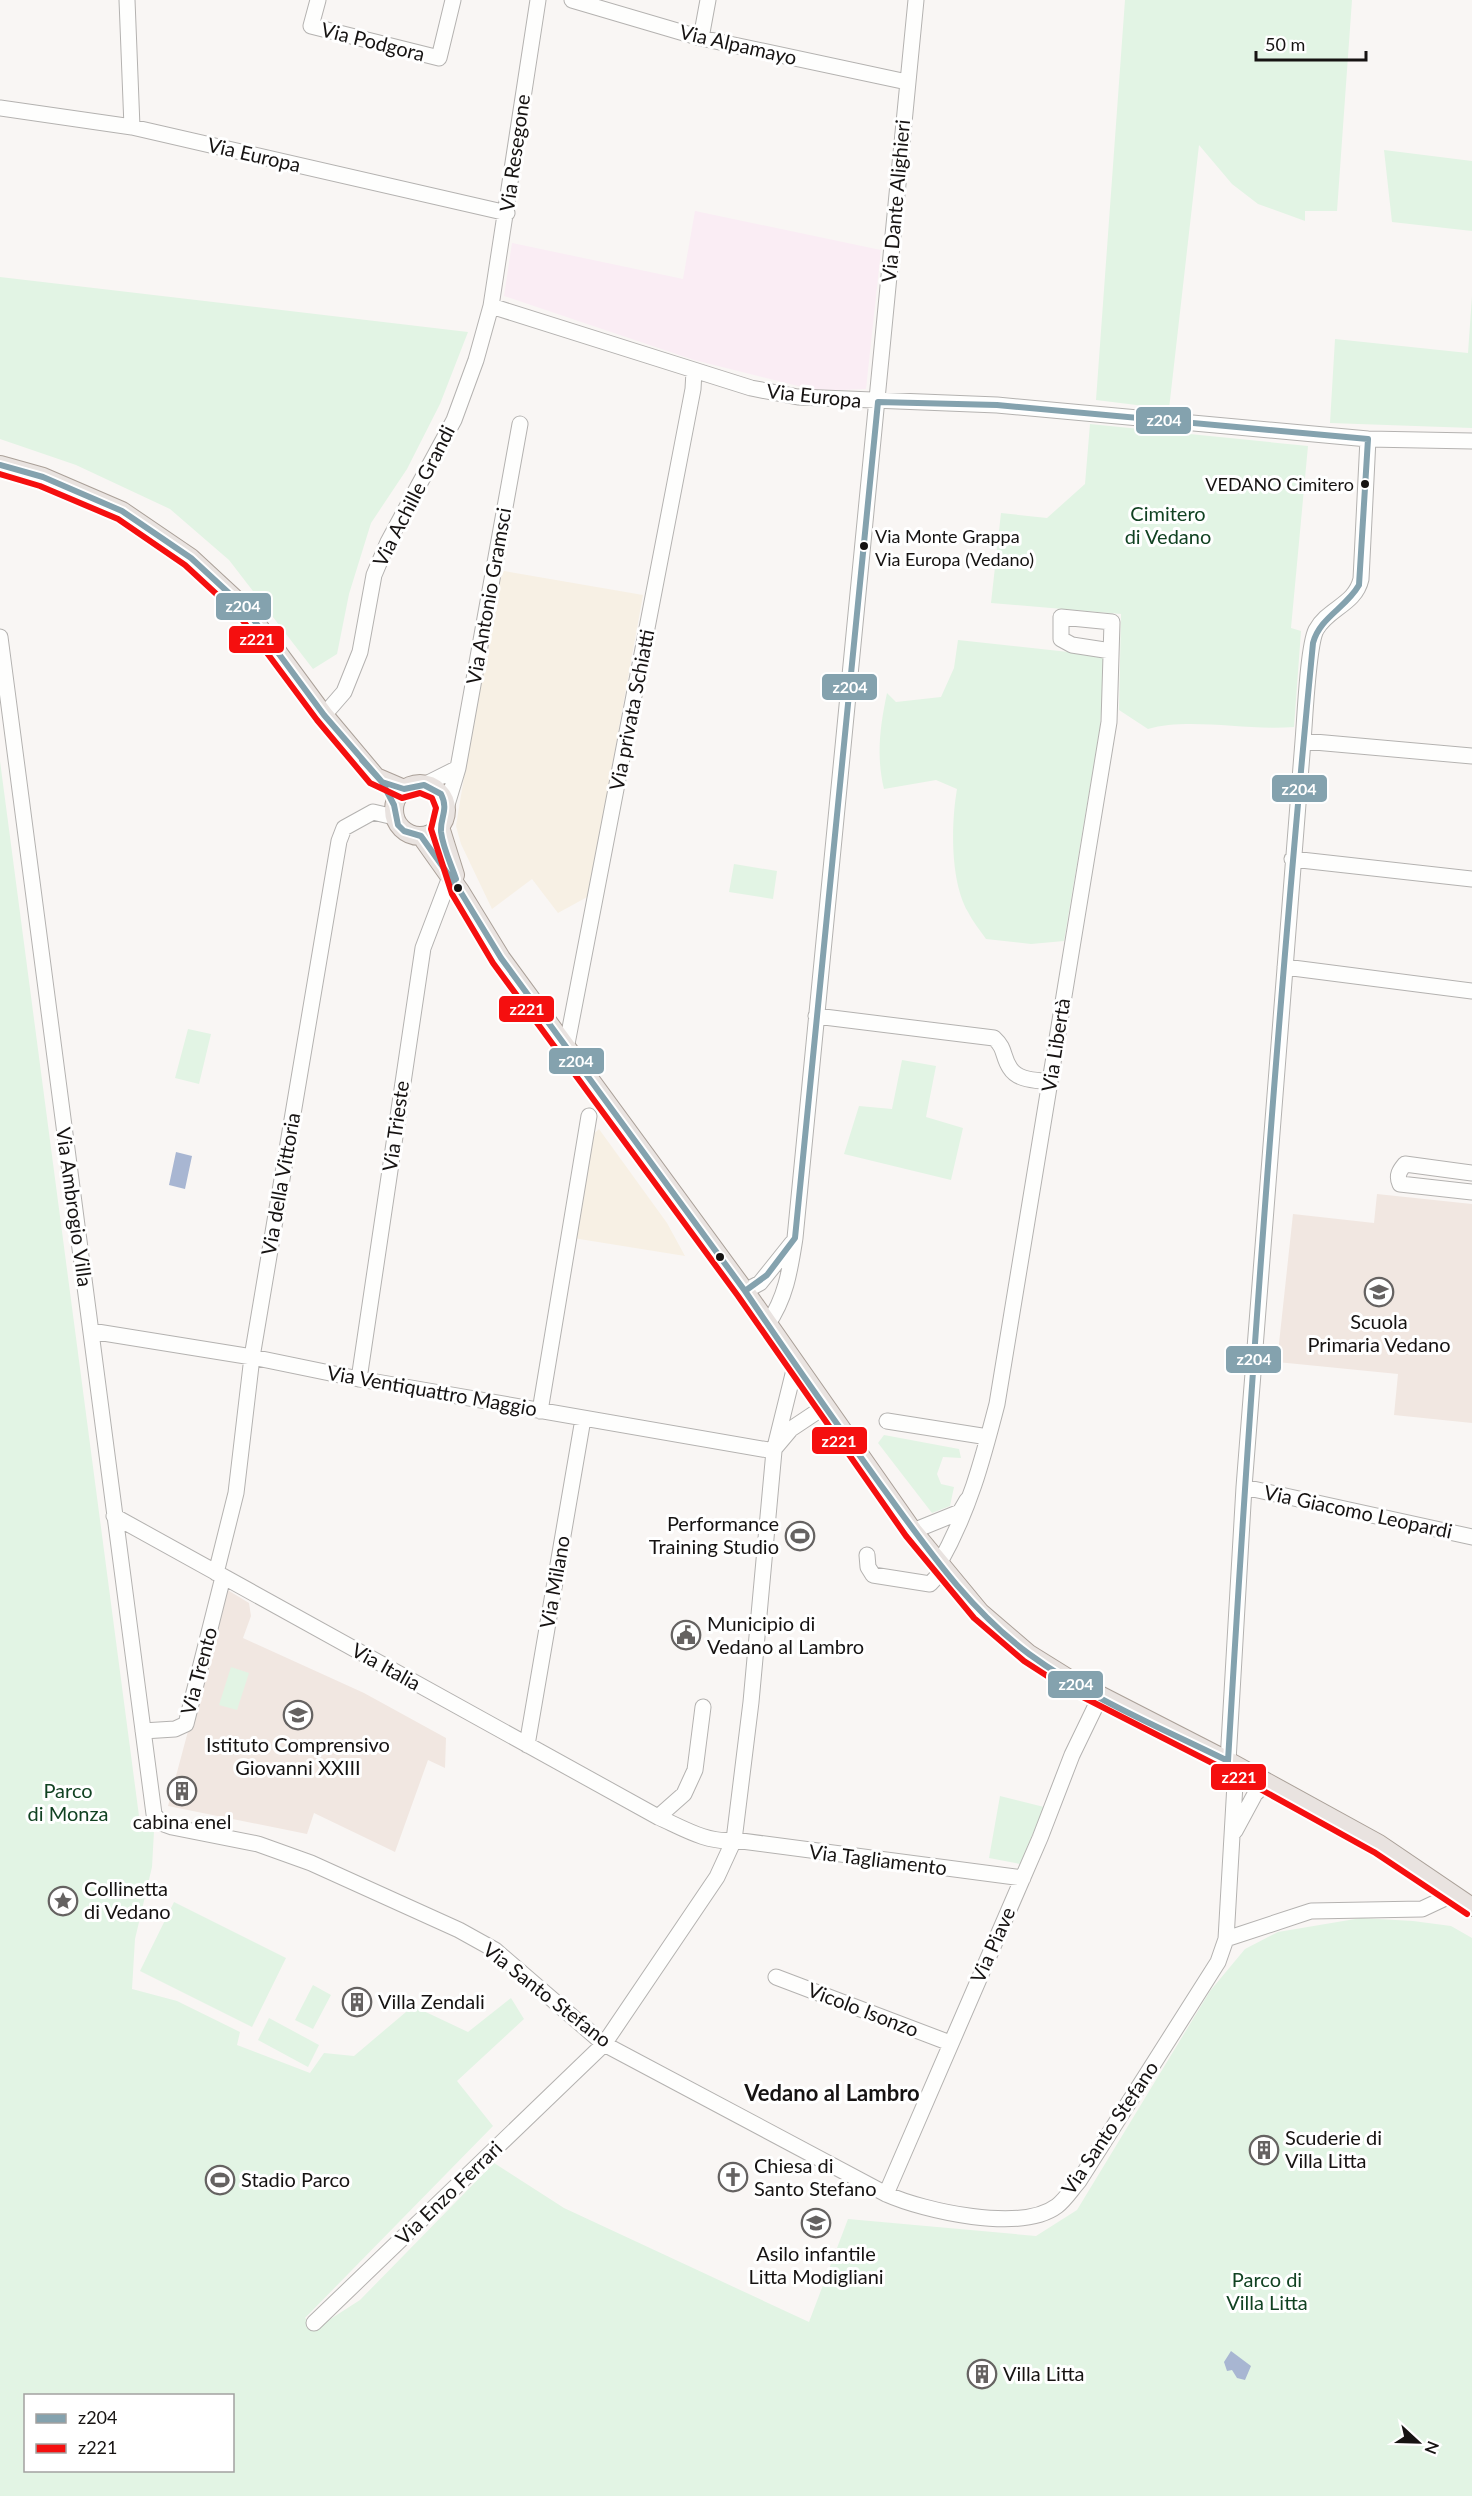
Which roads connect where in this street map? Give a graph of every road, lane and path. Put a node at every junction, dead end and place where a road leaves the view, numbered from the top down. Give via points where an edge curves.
1 (128, 0) edge
2 (318, 0) edge
3 (453, 0) edge
4 (538, 0) edge
5 (572, 0) edge
6 (708, 0) edge
7 (916, 0) edge
8 (701, 38) junction
9 (907, 82) junction
10 (0, 108) edge
11 (132, 127) junction
12 (507, 213) junction
13 (492, 306) junction
14 (694, 371) junction
15 (878, 402) junction
16 (520, 424) dead end
17 (1368, 439) junction
18 (1472, 441) edge
19 (0, 465) edge
20 (0, 637) edge
21 (1111, 651) dead end
22 (324, 715) junction
23 (1303, 741) junction
24 (1472, 756) edge
25 (458, 768) junction
26 (382, 782) junction
27 (426, 784) junction
28 (404, 789) junction
29 (446, 808) junction
30 (394, 811) junction
31 (440, 827) junction
32 (421, 836) junction
33 (1292, 859) junction
34 (1472, 879) edge
35 (455, 884) junction
36 (1285, 967) junction
37 (1472, 991) edge
38 (816, 1016) junction
39 (567, 1049) junction
40 (1050, 1082) junction
41 (589, 1116) dead end
42 (1472, 1173) edge
43 (1472, 1192) edge
44 (795, 1238) junction
45 (745, 1291) junction
46 (767, 1325) junction
47 (91, 1331) junction
48 (252, 1357) junction
49 (795, 1366) junction
50 (359, 1379) junction
51 (824, 1407) junction
52 (540, 1411) junction
53 (583, 1419) junction
54 (887, 1421) dead end
55 (988, 1437) junction
56 (774, 1451) junction
57 (1244, 1487) junction
58 (975, 1488) junction
59 (114, 1516) junction
60 (913, 1531) junction
61 (1472, 1537) edge
62 (867, 1555) dead end
63 (941, 1567) junction
64 (220, 1575) junction
65 (1100, 1696) junction
66 (703, 1707) dead end
67 (143, 1731) junction
68 (527, 1745) junction
69 (1228, 1761) junction
70 (148, 1778) joint
71 (1267, 1782) junction
72 (658, 1817) junction
73 (1232, 1836) junction
74 (734, 1840) junction
75 (1023, 1878) junction
76 (1454, 1894) junction
77 (1472, 1907) edge
78 (1226, 1939) junction
79 (776, 1977) dead end
80 (950, 2043) junction
81 (604, 2044) junction
82 (886, 2194) junction
83 (314, 2323) dead end

1 - 11 street
2 - 3 street, Via Podgora via 311,26 439,58
4 - 12 street, Via Resegone
5 - 8 street, Via Alpamayo
6 - 8 street
7 - 9 street, Via Dante Alighieri
8 - 9 street, Via Alpamayo
9 - 15 street, Via Dante Alighieri
10 - 11 street, Via Europa
11 - 12 street, Via Europa
12 - 13 street, Via Resegone
13 - 14 street, Via Europa
13 - 22 street, Via Achille Grandi via 454,420 374,575 360,652 344,692
14 - 15 street, Via Europa via 798,398
14 - 39 street, Via privata Schiatti
15 - 17 street, Via Europa via 997,405
15 - 38 street, Via Dante Alighieri
16 - 25 street, Via Antonio Gramsci
17 - 18 street, Via Europa
17 - 23 street, Via Santo Stefano via 1361,579 1354,596 1324,619 1314,635
19 - 22 main road via 44,477 122,511 191,558 245,608
20 - 47 street, Via Ambrogio Villa
21 - 40 street, Via Libertà via 1109,722
22 - 26 main road
23 - 24 street
23 - 33 street, Via Santo Stefano
25 - 27 street
25 - 29 street, Via Antonio Gramsci
26 - 28 main road
26 - 30 main road
27 - 28 main road
27 - 29 main road via 440,793
28 - 30 main road
29 - 31 main road
30 - 32 main road via 404,831
30 - 48 street, Via della Vittoria via 374,812 344,828 339,841
31 - 32 main road
31 - 35 main road
32 - 35 main road
33 - 34 street
33 - 36 street, Via Santo Stefano
35 - 39 main road via 501,958
35 - 50 street, Via Trieste via 423,948
36 - 37 street
36 - 57 street, Via Santo Stefano
38 - 40 street via 994,1038 1004,1047 1010,1068 1023,1078
38 - 44 street, Via Dante Alighieri
39 - 45 main road
40 - 55 street, Via Libertà via 997,1404
41 - 52 street
42 - 43 street via 1405,1164 1398,1180 1400,1184
44 - 45 street via 760,1283
44 - 46 street, Via Dante Alighieri via 782,1301
45 - 46 main road
46 - 49 main road
47 - 48 street, Via Ventiquattro Maggio
47 - 59 street, Via Ambrogio Villa
48 - 50 street, Via Ventiquattro Maggio
48 - 64 street, Via della Vittoria via 236,1493
49 - 51 main road
49 - 56 street, Via Enzo Ferrari
50 - 52 street, Via Ventiquattro Maggio
51 - 56 street via 791,1429
51 - 60 main road
52 - 53 street, Via Ventiquattro Maggio
53 - 56 street, Via Ventiquattro Maggio
53 - 68 street, Via Milano
54 - 55 street
55 - 58 street, Via Libertà
56 - 74 street, Via Enzo Ferrari
57 - 61 street, Via Giacomo Leopardi
57 - 69 street, Via Santo Stefano
58 - 60 street, Via Libertà via 960,1512
58 - 63 street, Via Libertà
59 - 64 street, Via Italia
59 - 67 street, Via Ambrogio Villa
60 - 63 main road
62 - 63 street via 873,1575 905,1581 930,1584
63 - 65 main road via 980,1612 1020,1646
64 - 67 street, Via Trento via 186,1724 175,1729
64 - 68 street, Via Italia
65 - 69 main road
65 - 75 street, Via Piave
66 - 72 street via 696,1770 684,1794
67 - 70 street, Via Ambrogio Villa
68 - 72 street, Via Italia
69 - 71 main road
69 - 73 street, Via Santo Stefano via 1235,1784
70 - 81 street, Via Santo Stefano via 154,1814 161,1822 258,1844 311,1863 459,1930 495,1950
71 - 73 street via 1255,1794
71 - 76 main road via 1379,1844
72 - 74 street, Via Italia via 720,1842
73 - 78 street, Via Santo Stefano
74 - 75 street, Via Tagliamento
74 - 81 street, Via Enzo Ferrari via 717,1877
75 - 80 street, Via Piave
76 - 77 main road
76 - 78 street via 1422,1909 1311,1911
78 - 82 street, Via Santo Stefano via 1218,1962 1079,2181 1057,2206 1029,2218 1005,2221 908,2203
79 - 80 street, Vicolo Isonzo
80 - 82 street, Via Piave
81 - 82 street, Via Santo Stefano
81 - 83 street, Via Enzo Ferrari

